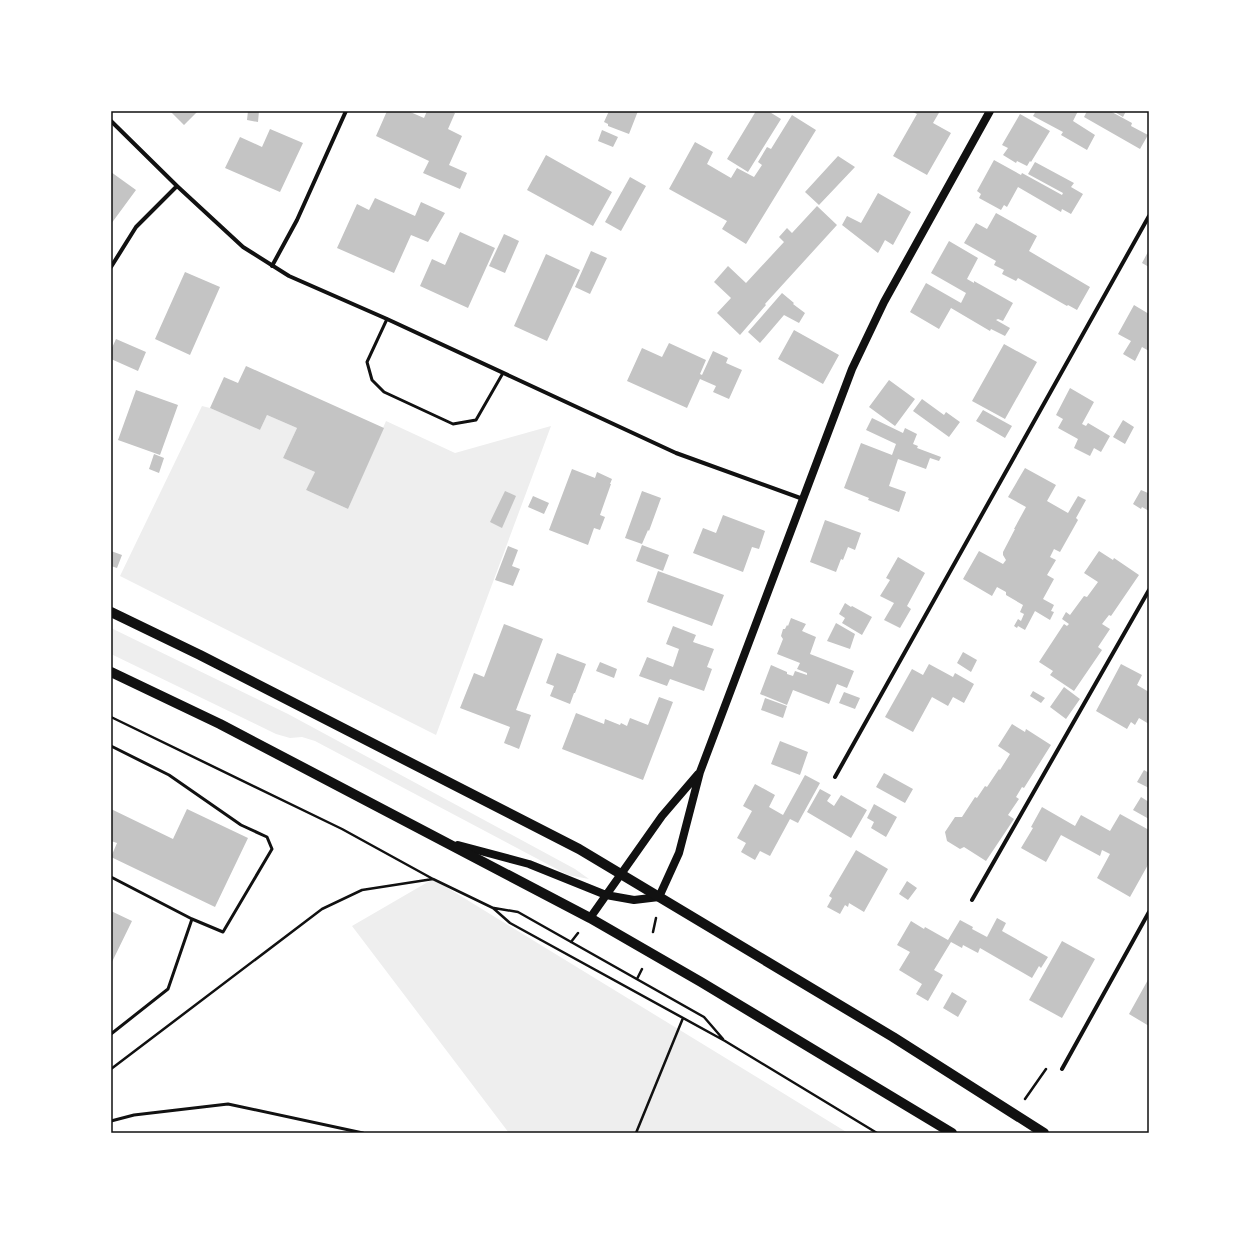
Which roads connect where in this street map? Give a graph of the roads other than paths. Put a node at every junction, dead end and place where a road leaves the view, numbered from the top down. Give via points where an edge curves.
1 (346, 111) edge
2 (990, 111) edge
3 (111, 121) edge
4 (177, 186) junction
5 (1149, 216) edge
6 (272, 266) junction
7 (111, 267) edge
8 (387, 320) junction
9 (502, 373) junction
10 (803, 499) junction
11 (1149, 590) edge
12 (111, 612) edge
13 (111, 672) edge
14 (111, 746) edge
15 (700, 772) junction
16 (835, 776) dead end
17 (448, 843) junction
18 (621, 874) junction
19 (111, 877) edge
20 (606, 895) junction
21 (659, 897) junction
22 (972, 900) dead end
23 (1149, 912) edge
24 (590, 918) junction
25 (192, 919) junction
26 (111, 1034) edge
27 (1062, 1069) road end
28 (111, 1121) edge
29 (364, 1133) edge
30 (952, 1133) edge
31 (1044, 1133) edge

1 - 6 street via 297,220
2 - 10 main road via 881,309 852,369
3 - 4 street
4 - 6 street via 243,247
4 - 7 street via 136,227
5 - 16 street
6 - 8 street
8 - 9 street
8 - 9 lane via 367,362 372,380 384,392 446,421 453,424 476,420
9 - 10 street via 676,453
10 - 15 main road
11 - 22 street
12 - 18 main road via 527,822
13 - 17 main road via 220,724
14 - 25 lane via 169,775 241,825 267,837 272,849 223,932
15 - 18 main road via 662,816
15 - 21 main road via 679,853
17 - 20 main road via 529,864
17 - 24 main road
18 - 20 main road
18 - 21 main road
19 - 25 lane
20 - 21 main road via 634,900
20 - 24 main road
21 - 31 main road via 893,1037
23 - 27 street
24 - 30 main road
25 - 26 lane via 168,990
28 - 29 lane via 134,1115 228,1104

